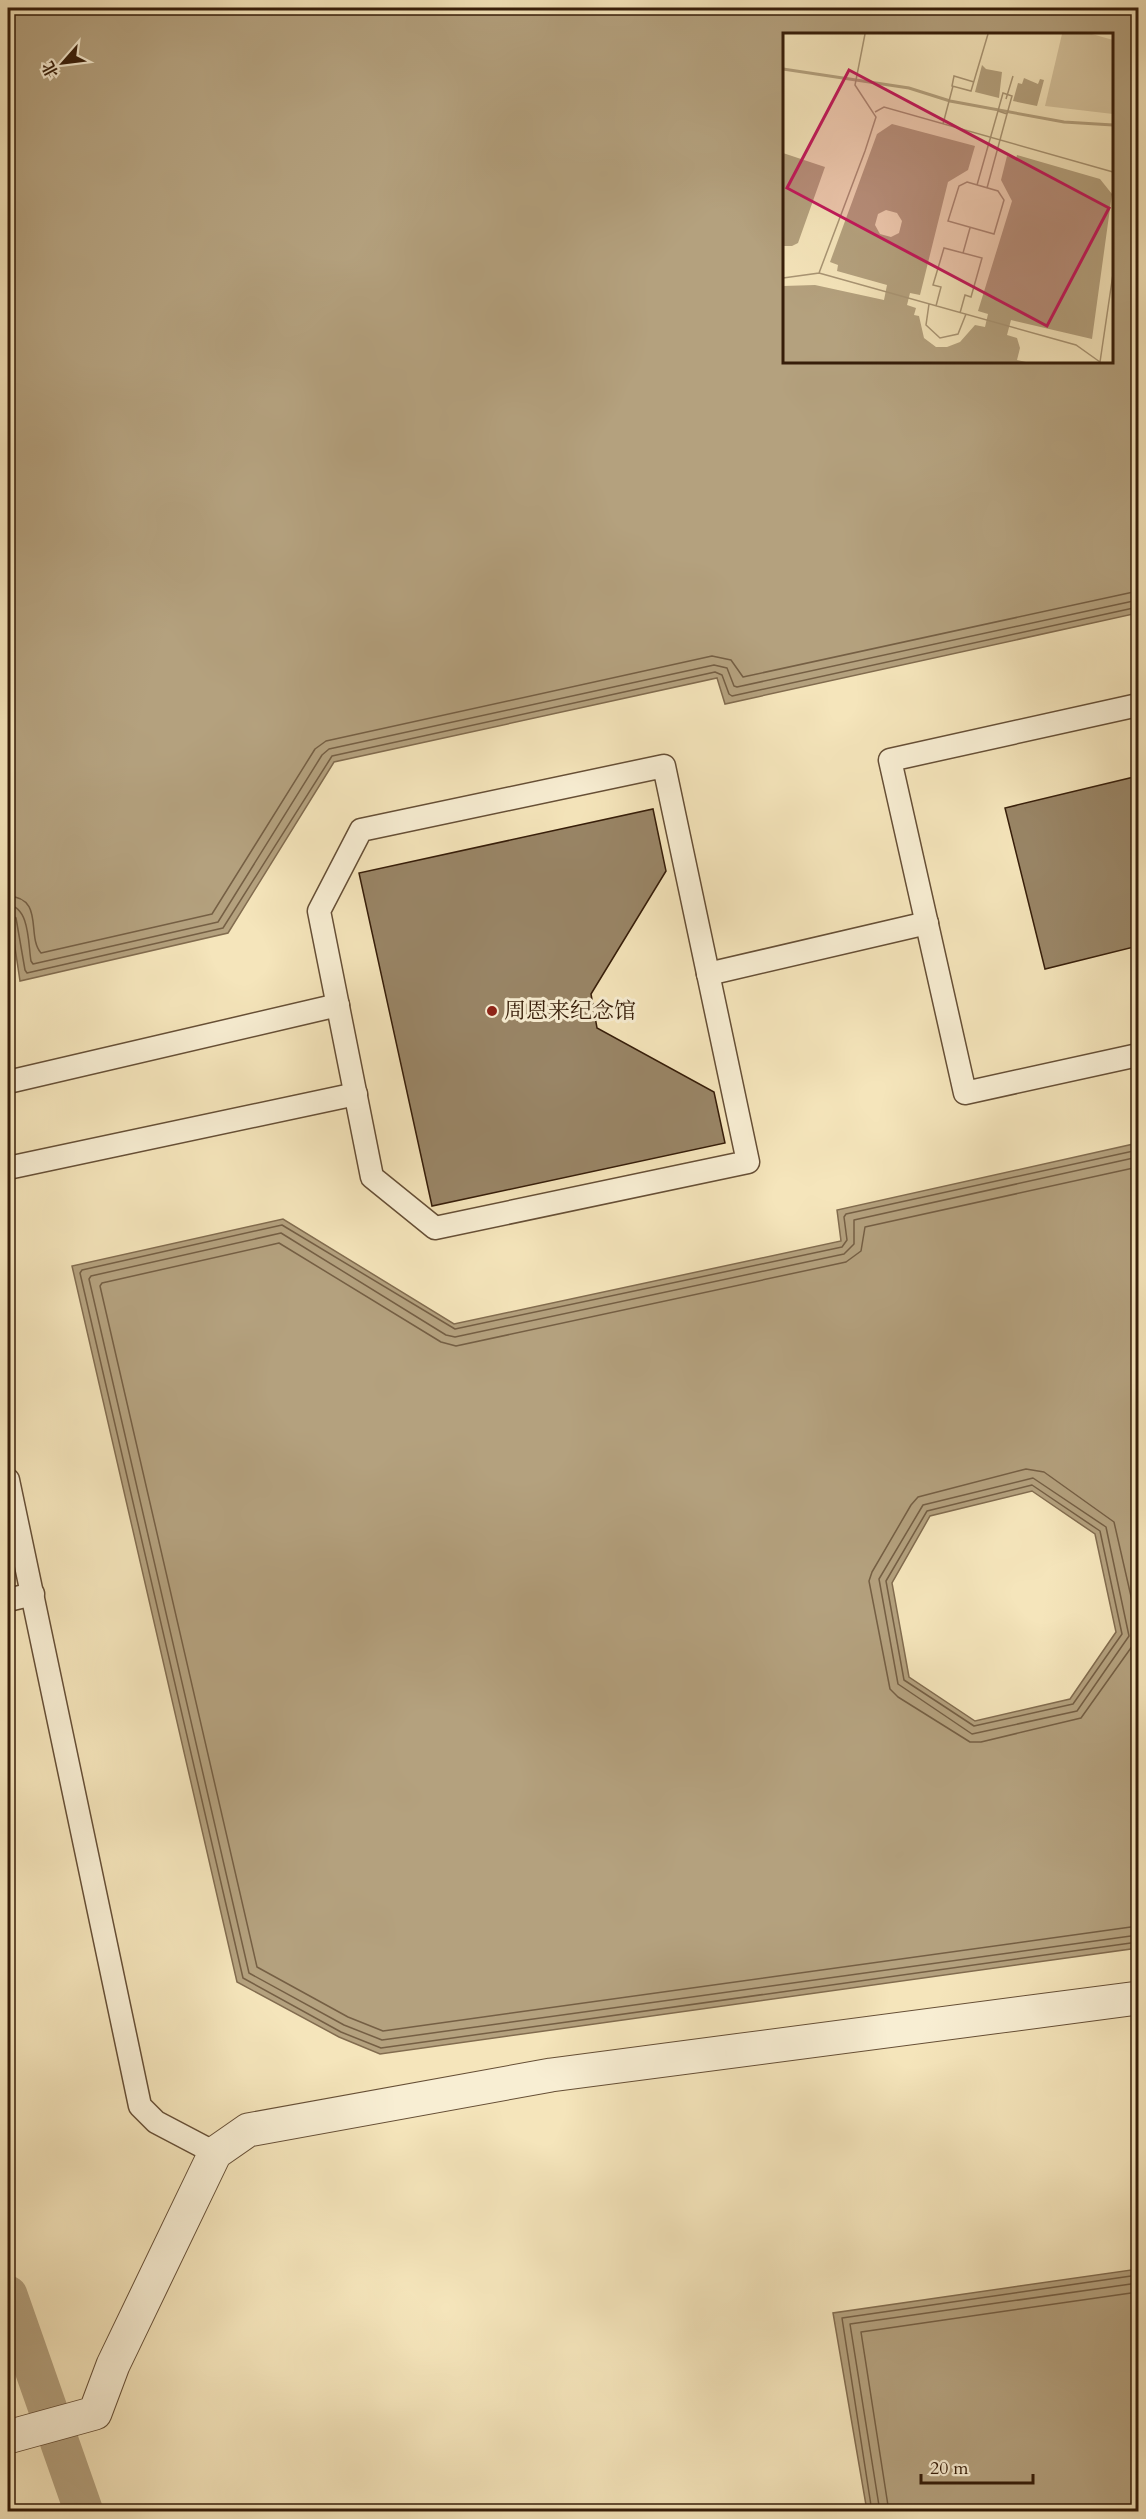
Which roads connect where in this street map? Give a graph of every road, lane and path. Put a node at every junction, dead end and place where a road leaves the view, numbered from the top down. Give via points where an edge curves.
1 (1138, 705) edge
2 (927, 923) junction
3 (708, 974) junction
4 (338, 1005) junction
5 (1138, 1055) edge
6 (8, 1082) edge
7 (356, 1095) junction
8 (8, 1168) edge
9 (8, 1480) edge
10 (33, 1594) junction
11 (8, 1600) edge
12 (1138, 1998) edge
13 (215, 2153) junction
14 (8, 2437) edge

1 - 2 lane via 890,760
2 - 3 lane
2 - 5 lane via 965,1093
3 - 4 lane via 664,766 361,830 319,911
3 - 7 lane via 748,1162 435,1228 372,1177
4 - 6 lane
4 - 7 lane
7 - 8 lane
9 - 10 lane
10 - 11 lane
10 - 13 lane via 140,2106 156,2122
12 - 13 street via 551,2075 248,2130
13 - 14 street via 113,2365 95,2413

